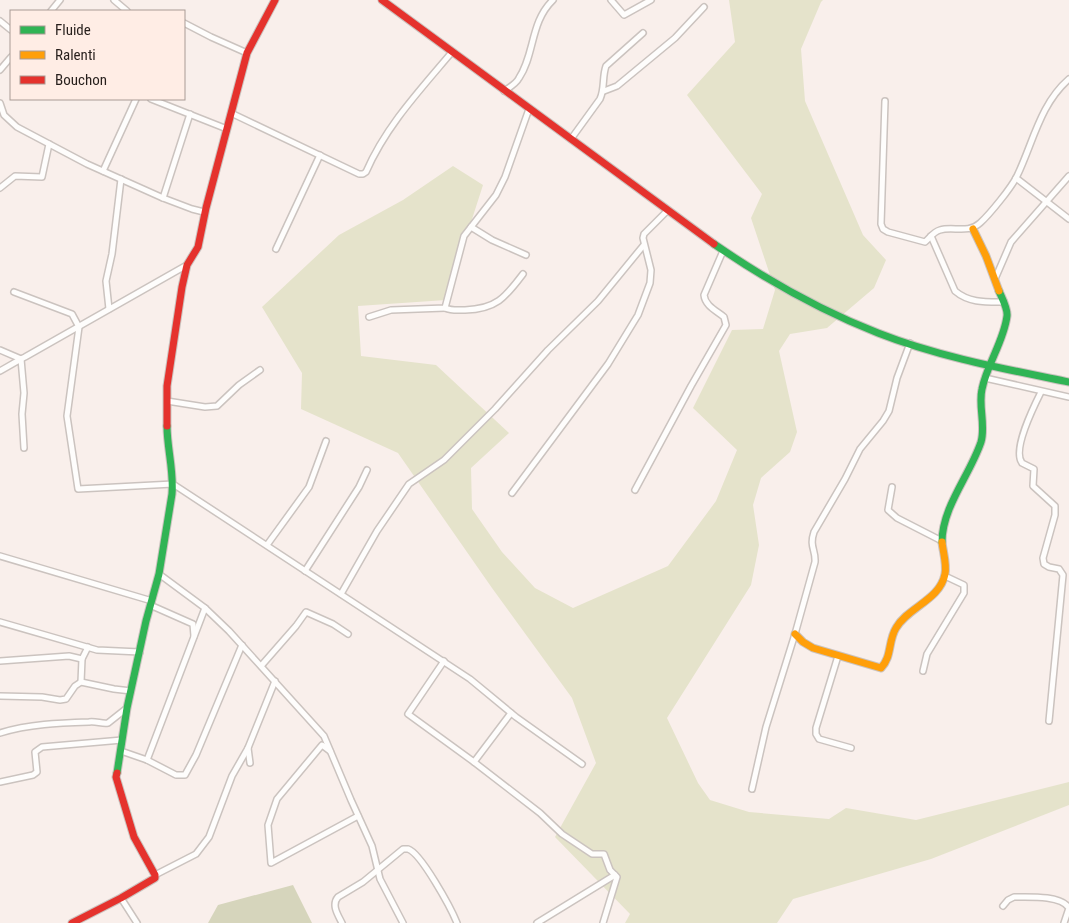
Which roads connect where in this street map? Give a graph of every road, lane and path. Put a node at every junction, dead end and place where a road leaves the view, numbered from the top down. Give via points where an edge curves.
1 (51, 0) edge
2 (114, 0) edge
3 (275, 0) edge
4 (382, 0) edge
5 (553, 0) edge
6 (611, 0) edge
7 (651, 0) edge
8 (58, 2) edge
9 (704, 6) dead end
10 (126, 10) edge
11 (0, 21) edge
12 (185, 24) edge
13 (10, 29) edge
14 (644, 33) dead end
15 (452, 52) junction
16 (247, 53) junction
17 (10, 58) edge
18 (6, 64) junction
19 (10, 67) edge
20 (0, 70) edge
21 (1069, 79) edge
22 (504, 91) junction
23 (604, 91) junction
24 (136, 100) edge
25 (154, 100) edge
26 (885, 101) dead end
27 (0, 103) edge
28 (529, 109) junction
29 (232, 113) junction
30 (190, 114) junction
31 (227, 129) junction
32 (571, 139) junction
33 (49, 144) junction
34 (320, 154) junction
35 (104, 171) junction
36 (1069, 176) edge
37 (1016, 178) junction
38 (121, 179) junction
39 (0, 188) edge
40 (163, 198) junction
41 (1046, 202) junction
42 (667, 211) junction
43 (204, 212) junction
44 (1069, 219) edge
45 (471, 227) junction
46 (973, 229) junction
47 (931, 236) junction
48 (644, 246) junction
49 (276, 248) dead end
50 (723, 251) junction
51 (526, 255) dead end
52 (187, 265) junction
53 (523, 274) dead end
54 (995, 279) junction
55 (14, 292) dead end
56 (1004, 302) junction
57 (445, 308) junction
58 (108, 310) junction
59 (369, 317) dead end
60 (78, 327) junction
61 (910, 343) junction
62 (0, 350) edge
63 (21, 358) junction
64 (989, 365) junction
65 (260, 370) dead end
66 (0, 371) edge
67 (985, 378) junction
68 (1069, 382) edge
69 (1041, 392) junction
70 (1069, 397) edge
71 (167, 401) junction
72 (326, 441) dead end
73 (24, 448) dead end
74 (367, 470) dead end
75 (173, 484) junction
76 (892, 487) dead end
77 (635, 490) dead end
78 (512, 493) dead end
79 (940, 540) junction
80 (267, 545) junction
81 (0, 556) edge
82 (306, 570) junction
83 (159, 574) junction
84 (945, 576) junction
85 (341, 594) junction
86 (151, 603) junction
87 (205, 608) junction
88 (0, 622) edge
89 (348, 634) dead end
90 (795, 634) junction
91 (194, 636) junction
92 (242, 645) junction
93 (88, 647) junction
94 (140, 652) junction
95 (838, 656) junction
96 (82, 659) junction
97 (0, 661) edge
98 (444, 662) junction
99 (261, 666) junction
100 (923, 671) dead end
101 (275, 681) junction
102 (81, 682) junction
103 (131, 691) junction
104 (0, 696) edge
105 (127, 708) junction
106 (512, 713) junction
107 (1049, 721) dead end
108 (0, 733) edge
109 (122, 740) junction
110 (248, 748) junction
111 (851, 748) dead end
112 (120, 751) junction
113 (331, 752) junction
114 (147, 760) junction
115 (474, 762) junction
116 (250, 763) dead end
117 (582, 764) dead end
118 (0, 782) edge
119 (752, 789) dead end
120 (358, 816) junction
121 (377, 872) junction
122 (155, 875) junction
123 (615, 875) junction
124 (121, 898) junction
125 (1003, 906) dead end
126 (1066, 919) edge
127 (72, 923) edge
128 (137, 923) edge
129 (342, 923) edge
130 (403, 923) edge
131 (457, 923) edge
132 (537, 923) edge
133 (603, 923) edge

1 - 8 street
2 - 10 street
3 - 16 street
4 - 15 street
5 - 22 street via 538,22 520,78
6 - 7 street via 624,15
9 - 23 street via 675,38 616,86
11 - 13 street
12 - 16 street
14 - 23 street via 606,66
15 - 22 street
15 - 34 street via 383,139 366,172 359,174
16 - 29 street
17 - 18 street
18 - 19 street
18 - 20 street
21 - 37 street via 1040,119
22 - 28 street
23 - 32 street
24 - 35 street
25 - 30 street
26 - 47 street via 881,224 888,232 921,242
27 - 33 street via 8,120
28 - 32 street
28 - 45 street via 505,177 496,195
29 - 31 street
29 - 34 street
30 - 31 street
30 - 40 street
31 - 43 street
32 - 42 street
33 - 35 street
33 - 39 street via 42,177 15,176
34 - 49 street
35 - 38 street
36 - 41 street
37 - 41 street
37 - 46 street
38 - 40 street
38 - 58 street via 106,281
40 - 43 street
41 - 44 street
41 - 54 street via 1011,242
42 - 48 street via 644,234
42 - 50 street
43 - 52 street via 198,247
45 - 51 street
45 - 57 street via 464,236
46 - 47 street via 944,229
46 - 54 street
47 - 56 street via 955,291 961,297
48 - 78 street via 651,270 650,283 638,315 608,364
48 - 85 street via 598,301 548,350 496,409 444,460 409,484 377,531
50 - 61 street via 818,307 854,324
50 - 77 street via 704,295 709,305 724,317 726,325
52 - 58 street
52 - 71 street via 166,386
53 - 57 street via 497,302 483,309 450,311
54 - 56 street
55 - 60 street via 72,314
56 - 64 street via 1008,314
57 - 59 street via 390,310
58 - 60 street
60 - 63 street
60 - 75 street via 67,416 78,489
61 - 64 street
61 - 90 street via 889,411 860,449 814,532 811,541 816,558
62 - 63 street
63 - 66 street
63 - 73 street
64 - 67 street
64 - 68 street
65 - 71 street via 217,406
67 - 69 street
67 - 79 street via 980,444
69 - 70 street
69 - 107 street via 1025,427 1020,457 1022,463 1034,469 1033,486 1055,506 1043,558 1044,564 1059,569 1063,575
71 - 75 street via 167,441
72 - 80 street via 309,487
74 - 82 street
75 - 80 street
75 - 83 street
76 - 79 street via 888,510
79 - 84 street
80 - 82 street
81 - 86 street
82 - 85 street
83 - 86 street
83 - 87 street
84 - 95 street via 932,596 899,624 884,666 878,668
84 - 100 street via 964,585 964,593 927,654
85 - 98 street
86 - 91 street via 192,624
86 - 94 street
87 - 91 street
87 - 92 street
88 - 93 street
89 - 99 street via 306,612
90 - 95 street via 813,648
90 - 119 street via 766,727
91 - 114 street
92 - 99 street
92 - 114 street via 185,775 176,775
93 - 94 street
93 - 96 street
94 - 103 street
95 - 111 street via 816,734 819,739
96 - 97 street via 69,656
96 - 102 street
98 - 106 street
98 - 115 street via 408,714
99 - 101 street
101 - 110 street
101 - 113 street via 324,736
102 - 103 street
102 - 104 street via 66,699
103 - 105 street
105 - 108 street via 108,723 93,721 26,726
105 - 109 street
106 - 115 street
106 - 117 street
109 - 112 street
109 - 118 street via 42,747 36,752 37,772 34,775
110 - 116 street
110 - 122 street via 232,776 210,837 196,854
112 - 114 street
112 - 122 street via 116,777 119,790 134,837
113 - 120 street
113 - 120 street via 322,745 277,798 268,825 271,863
115 - 123 street via 562,834 592,854 604,854
120 - 121 street via 372,846
121 - 129 street via 335,901
121 - 130 street
121 - 131 street via 403,849 412,850
122 - 124 street
123 - 132 street
123 - 133 street
124 - 127 street
124 - 128 street
125 - 126 street via 1014,897 1060,900 1069,908

